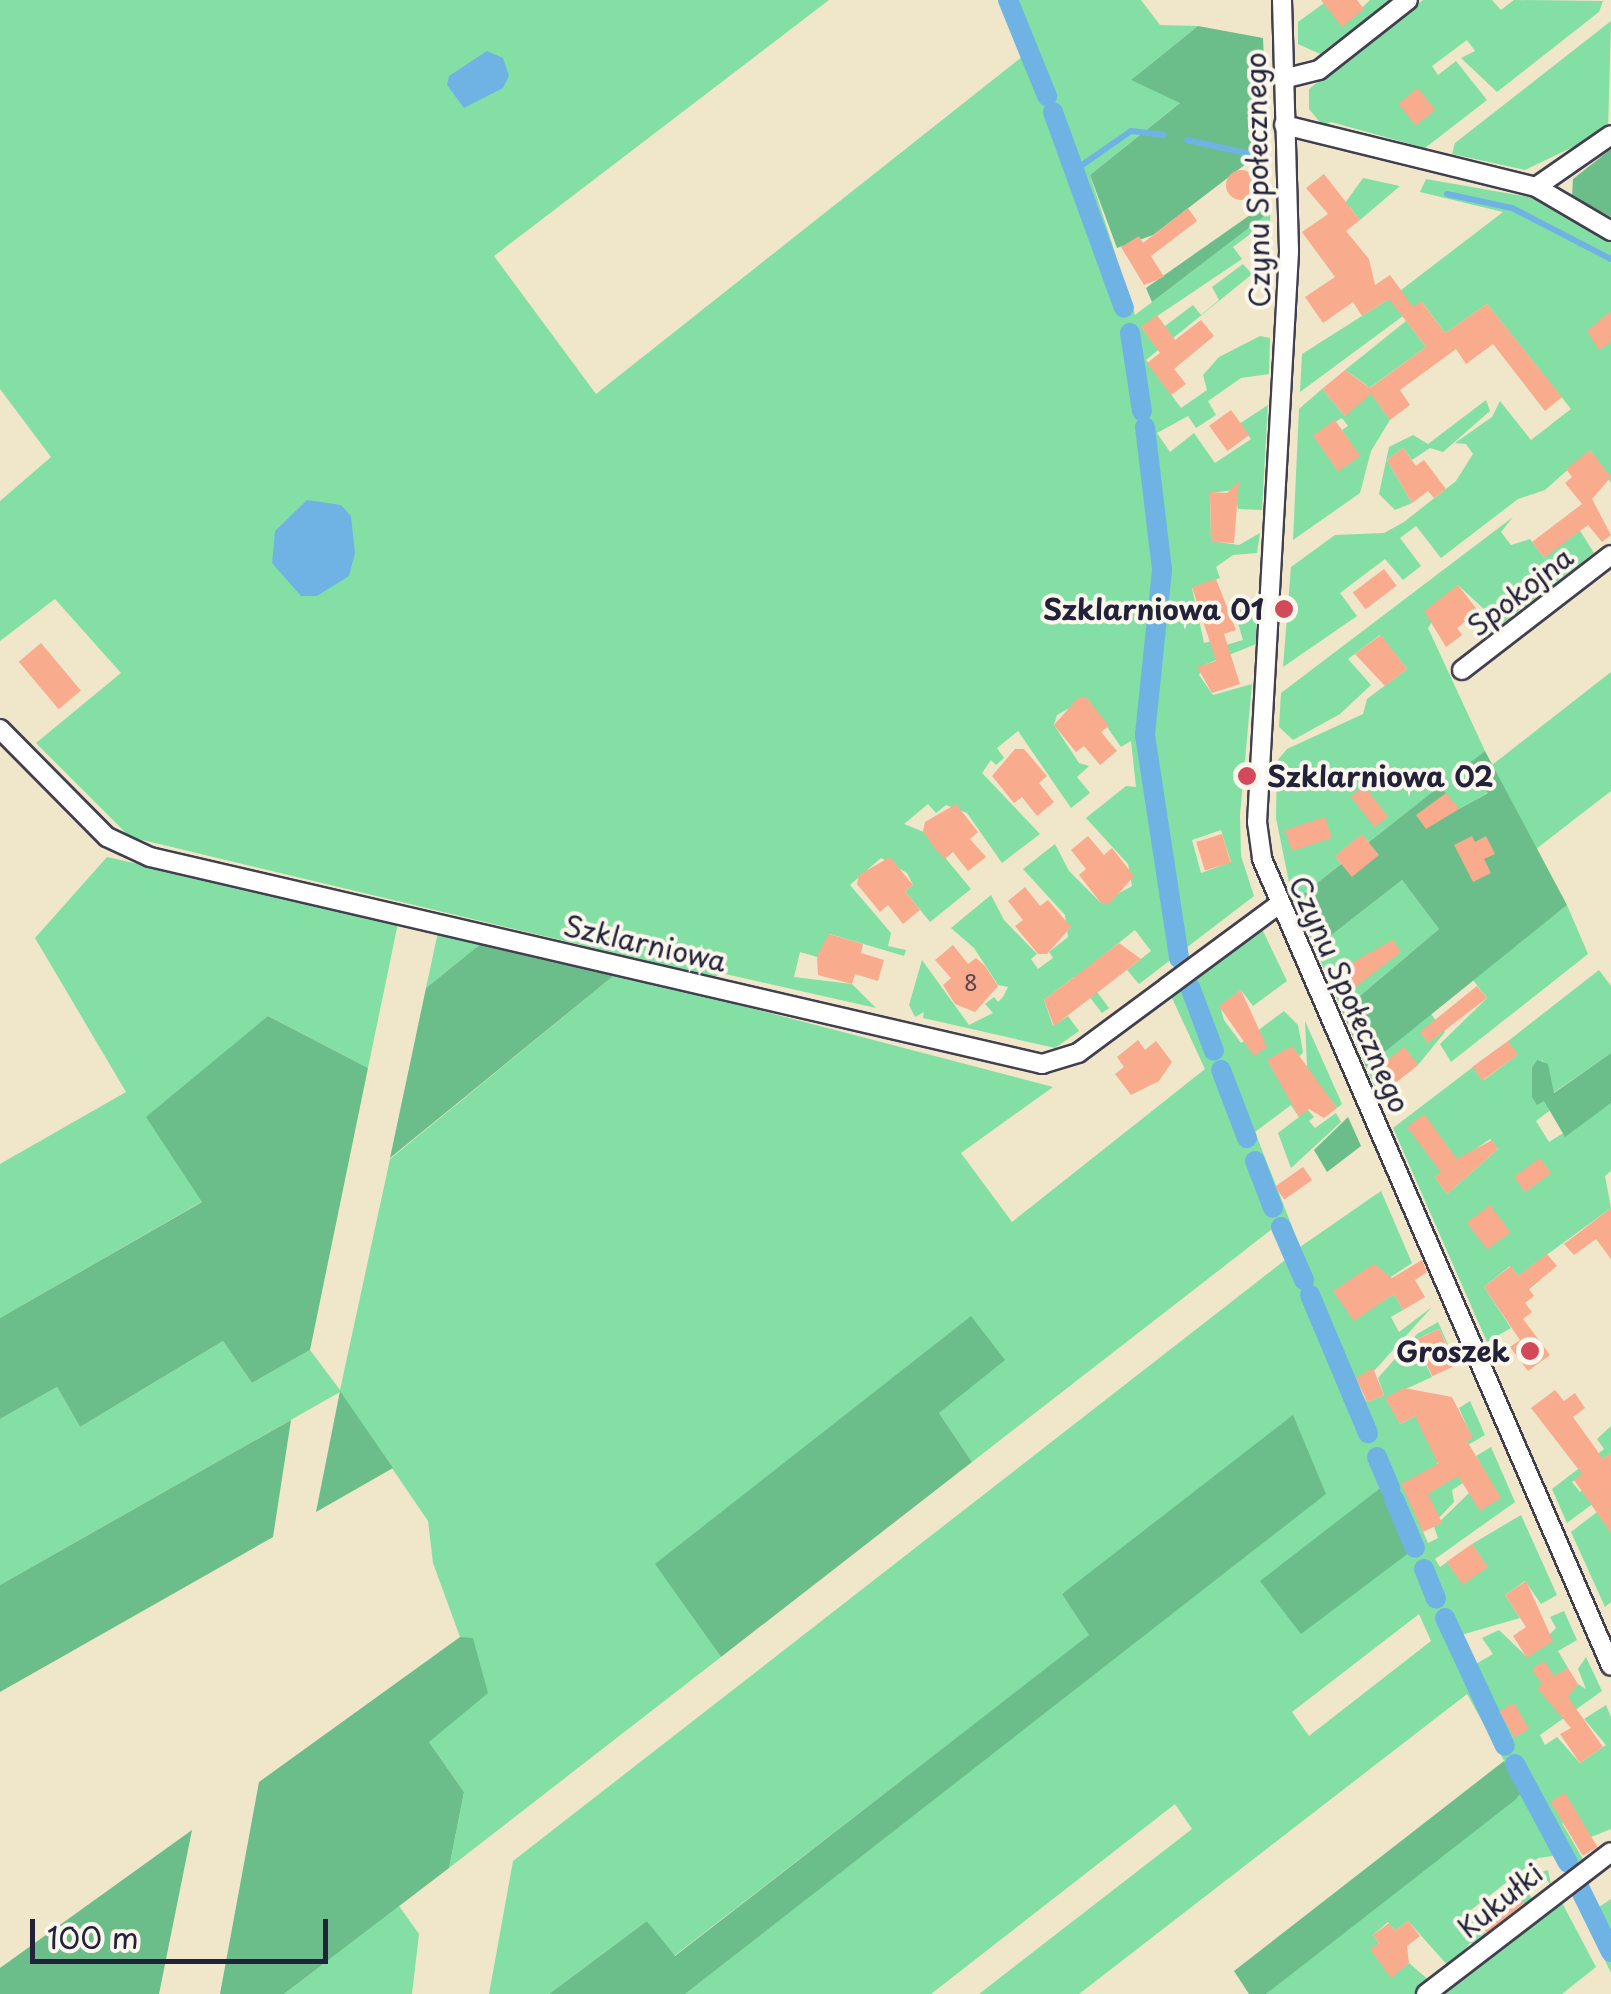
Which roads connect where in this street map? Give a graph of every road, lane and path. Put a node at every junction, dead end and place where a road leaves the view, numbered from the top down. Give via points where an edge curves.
1 (1282, 0) edge
2 (1408, 0) edge
3 (1283, 79) junction
4 (1284, 125) junction
5 (1611, 136) edge
6 (1536, 186) junction
7 (1611, 232) edge
8 (1611, 555) edge
9 (1462, 670) dead end
10 (0, 730) edge
11 (1278, 905) junction
12 (1611, 1666) edge
13 (1611, 1852) edge
14 (1426, 1994) edge

1 - 3 street, Czynu Społecznego
2 - 3 street via 1319,70
3 - 4 street, Czynu Społecznego
4 - 6 street
4 - 11 street, Czynu Społecznego via 1285,379 1257,822
5 - 6 street
6 - 7 street
8 - 9 street, Spokojna
10 - 11 street, Szklarniowa via 107,837 150,856 1042,1064 1078,1053
11 - 12 street, Czynu Społecznego
13 - 14 street, Kukułki

